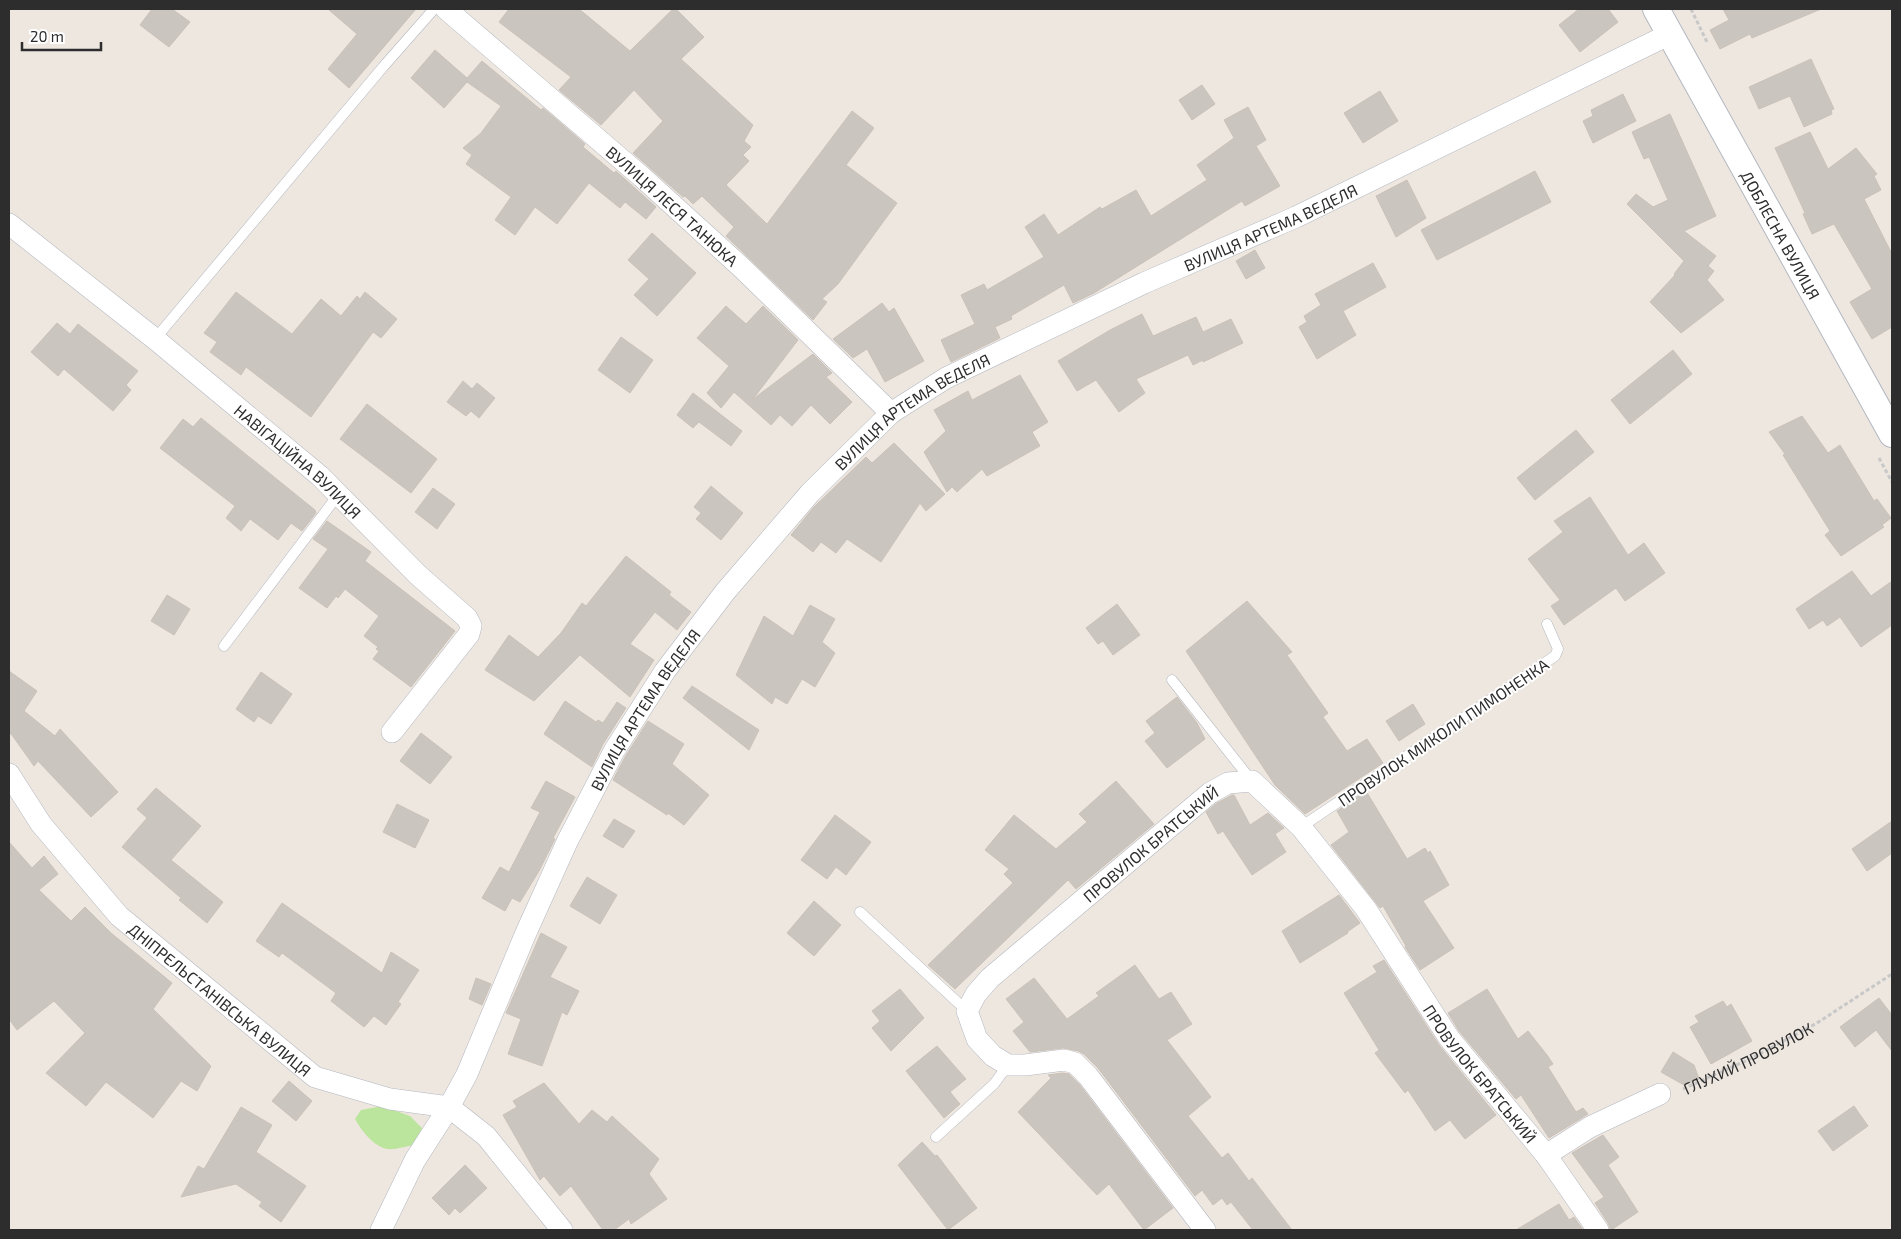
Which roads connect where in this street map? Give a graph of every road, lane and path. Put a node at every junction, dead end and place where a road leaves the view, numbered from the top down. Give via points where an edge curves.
1 (434, 9) edge
2 (446, 9) edge
3 (1656, 9) edge
4 (1670, 34) junction
5 (9, 224) edge
6 (155, 339) junction
7 (891, 413) junction
8 (1892, 434) edge
9 (338, 495) junction
10 (1547, 624) dead end
11 (224, 646) dead end
12 (1172, 680) dead end
13 (392, 732) dead end
14 (9, 774) edge
15 (1252, 781) junction
16 (1301, 827) junction
17 (860, 912) dead end
18 (1892, 974) edge
19 (967, 1011) junction
20 (1008, 1065) junction
21 (1660, 1094) joint
22 (449, 1107) junction
23 (936, 1137) dead end
24 (1546, 1155) junction
25 (381, 1230) edge
26 (562, 1230) edge
27 (1205, 1230) edge
28 (1598, 1230) edge

1 - 6 lane
2 - 7 street, ВУЛИЦЯ ЛЕСЯ ТАНЮКА via 650,183
3 - 4 street, ДОБЛЕСНА ВУЛИЦЯ
4 - 7 street, ВУЛИЦЯ АРТЕМА ВЕДЕЛЯ via 1296,217 1144,283 946,378
4 - 8 street, ДОБЛЕСНА ВУЛИЦЯ
5 - 6 street, НАВІГАЦІЙНА ВУЛИЦЯ
6 - 9 street, НАВІГАЦІЙНА ВУЛИЦЯ via 320,476
7 - 22 street, ВУЛИЦЯ АРТЕМА ВЕДЕЛЯ via 810,494 731,585 665,671 614,751 568,842 467,1074
9 - 11 lane
9 - 13 street, НАВІГАЦІЙНА ВУЛИЦЯ via 418,575 467,618 471,626 469,634
10 - 16 lane, ПРОВУЛОК МИКОЛИ ПИМОНЕНКА via 1558,649 1555,656
12 - 15 lane
14 - 22 street, ДНІПРЕЛЬСТАНІВСЬКА ВУЛИЦЯ via 41,824 119,916 315,1077 390,1099
15 - 16 street, ПРОВУЛОК БРАТСЬКИЙ
15 - 19 street, ПРОВУЛОК БРАТСЬКИЙ via 1228,782 1210,793 990,978
16 - 24 street, ПРОВУЛОК БРАТСЬКИЙ via 1366,909 1450,1038
17 - 19 lane
18 - 21 path, ГЛУХИЙ ПРОВУЛОК via 1817,1023 1750,1059 1683,1089
19 - 20 street via 977,1039
20 - 23 lane via 994,1084
20 - 27 street via 1064,1060 1075,1063
21 - 24 street via 1590,1127
22 - 25 street via 414,1160
22 - 26 street via 486,1136
24 - 28 street, ПРОВУЛОК БРАТСЬКИЙ

